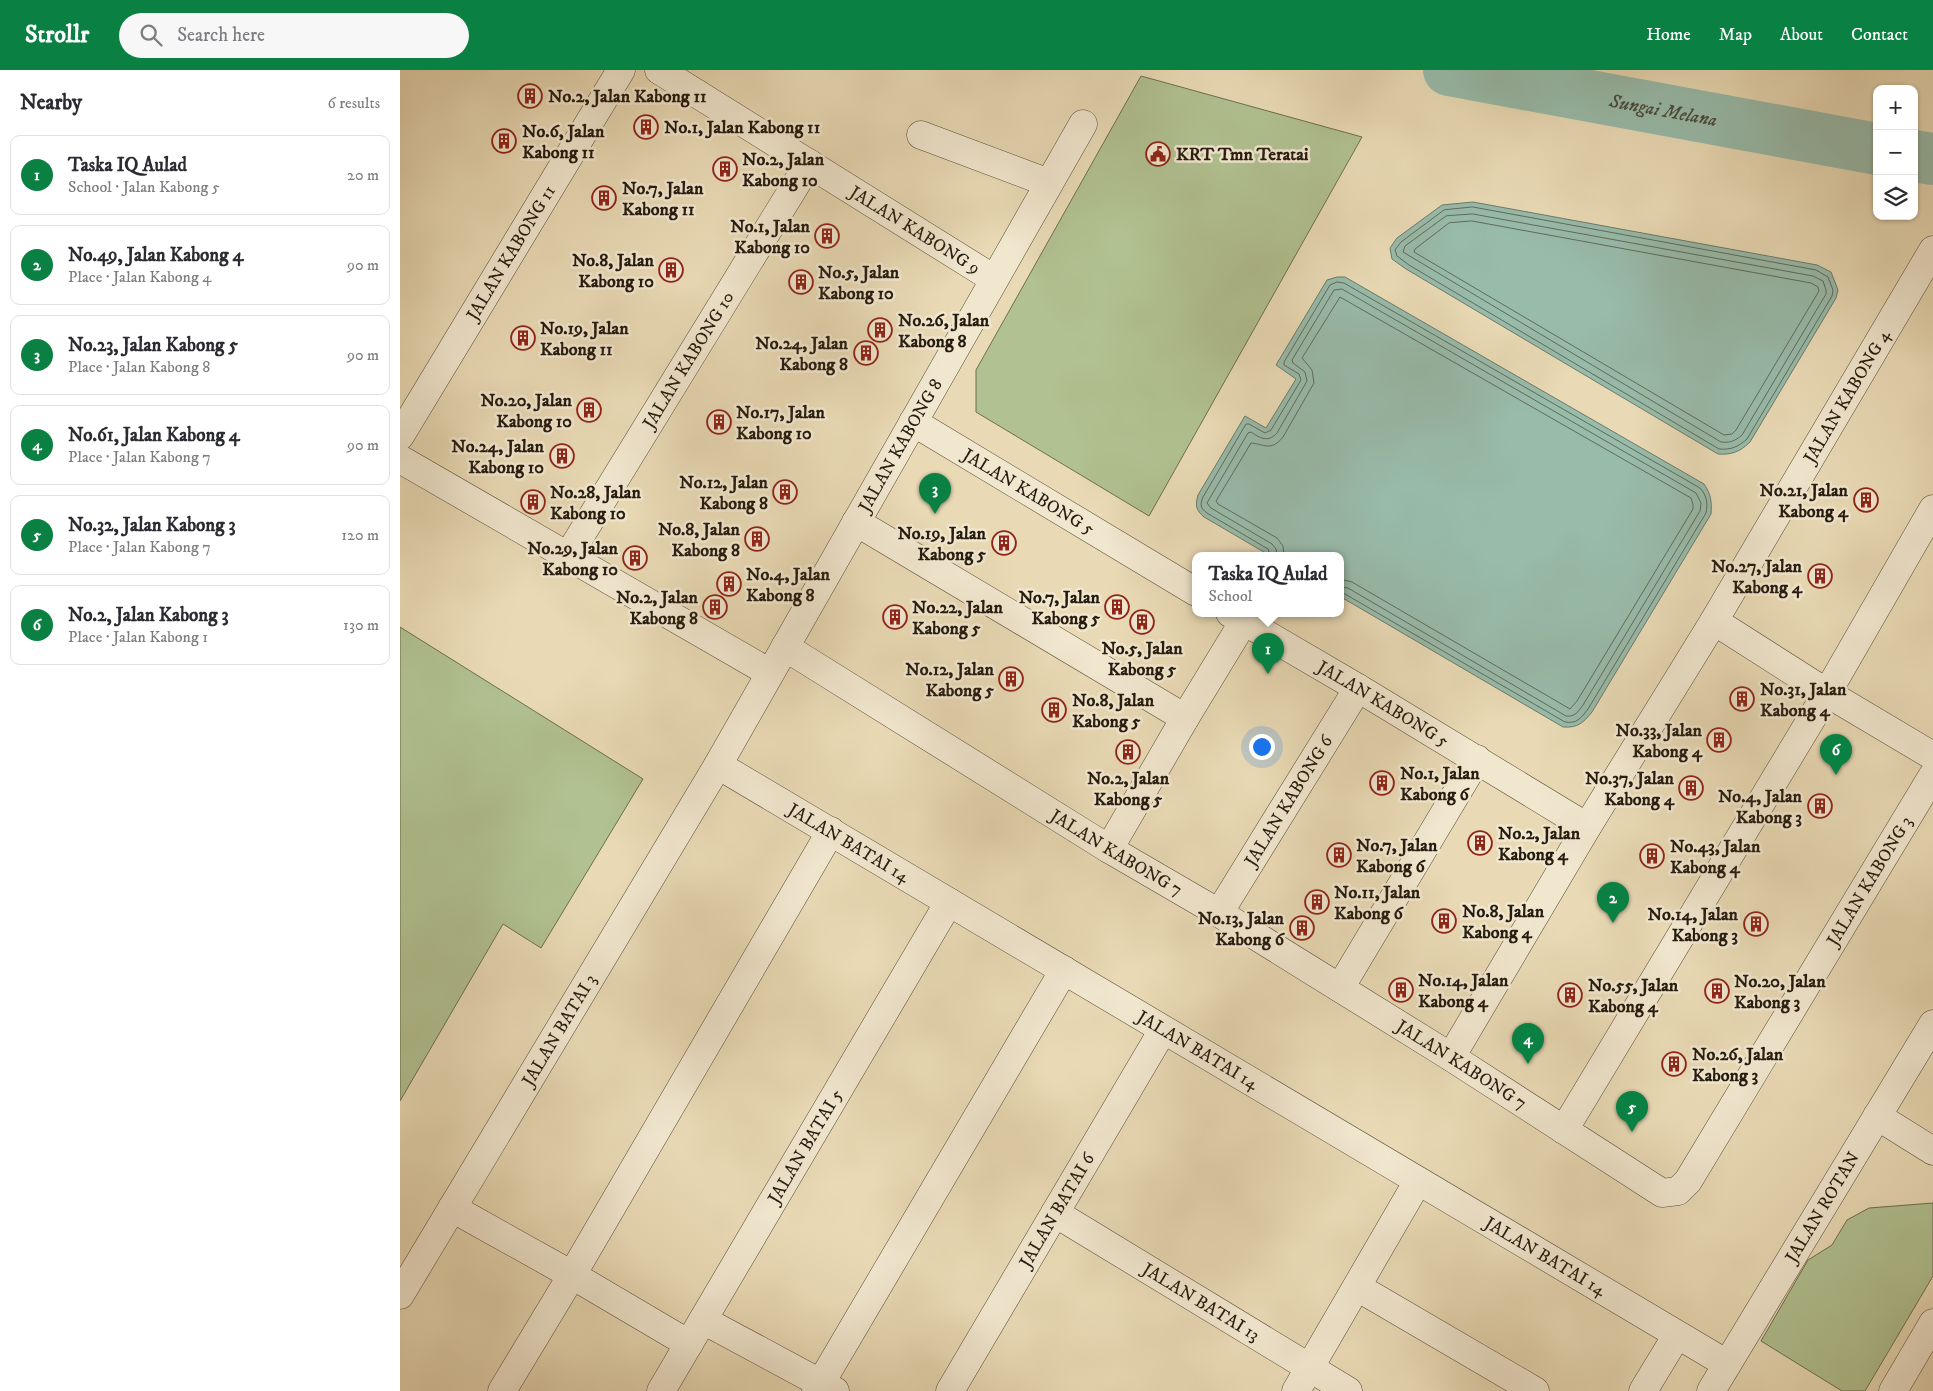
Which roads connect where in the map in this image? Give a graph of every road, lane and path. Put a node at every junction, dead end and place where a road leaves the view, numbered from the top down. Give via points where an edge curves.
1 (620, 70) edge
2 (659, 70) edge
3 (1082, 124) dead end
4 (921, 135) dead end
5 (809, 163) junction
6 (1049, 183) junction
7 (1933, 250) edge
8 (994, 279) junction
9 (913, 422) junction
10 (400, 436) edge
11 (400, 459) edge
12 (1933, 509) edge
13 (856, 522) junction
14 (568, 556) junction
15 (1192, 590) edge
16 (1237, 617) edge
17 (1714, 621) junction
18 (785, 647) junction
19 (770, 673) junction
20 (1358, 688) junction
21 (1827, 693) junction
22 (1184, 718) junction
23 (1933, 756) edge
24 (1477, 759) junction
25 (718, 765) junction
26 (1933, 775) edge
27 (1587, 827) junction
28 (830, 831) junction
29 (1110, 849) junction
30 (949, 902) junction
31 (1220, 913) junction
32 (1064, 970) junction
33 (1340, 988) junction
34 (1933, 1024) edge
35 (1163, 1030) junction
36 (1451, 1058) junction
37 (1878, 1116) junction
38 (1564, 1130) junction
39 (1933, 1151) edge
40 (1418, 1181) junction
41 (1678, 1192) joint
42 (452, 1208) junction
43 (1055, 1214) junction
44 (572, 1275) junction
45 (403, 1283) edge
46 (1357, 1287) junction
47 (703, 1320) junction
48 (1933, 1323) edge
49 (1677, 1335) junction
50 (689, 1344) junction
51 (1727, 1364) junction
52 (1310, 1367) junction
53 (824, 1388) edge
54 (502, 1391) edge
55 (661, 1391) edge
56 (950, 1391) edge
57 (1296, 1391) edge
58 (1348, 1391) edge
59 (1535, 1391) edge
60 (1643, 1391) edge
61 (1711, 1391) edge
62 (1893, 1391) edge

1 - 10 street, JALAN KABONG 11
2 - 5 street, JALAN KABONG 9
3 - 6 street, JALAN KABONG 8
4 - 6 street
5 - 8 street, JALAN KABONG 9
5 - 14 street, JALAN KABONG 10
6 - 8 street, JALAN KABONG 8
7 - 17 street, JALAN KABONG 4
8 - 9 street, JALAN KABONG 8
9 - 13 street, JALAN KABONG 8
9 - 15 street, JALAN KABONG 5
11 - 14 street
12 - 21 street
13 - 18 street, JALAN KABONG 8
13 - 22 street
14 - 19 street
16 - 20 street, JALAN KABONG 5
16 - 22 street
17 - 21 street
17 - 27 street, JALAN KABONG 4
18 - 19 street, JALAN KABONG 8
18 - 29 street, JALAN KABONG 7
19 - 25 street, JALAN KABONG 8
20 - 24 street, JALAN KABONG 5
20 - 31 street, JALAN KABONG 6
21 - 23 street
21 - 38 street
22 - 29 street
24 - 27 street, JALAN KABONG 5
24 - 33 street
25 - 28 street, JALAN BATAI 14
25 - 42 street, JALAN BATAI 3
26 - 41 street, JALAN KABONG 3 via 1693,1173
27 - 36 street, JALAN KABONG 4
28 - 30 street, JALAN BATAI 14
28 - 44 street
29 - 31 street, JALAN KABONG 7
30 - 32 street, JALAN BATAI 14
30 - 47 street, JALAN BATAI 5
31 - 33 street, JALAN KABONG 7
32 - 35 street, JALAN BATAI 14
32 - 53 street
33 - 36 street, JALAN KABONG 7
34 - 37 street, JALAN ROTAN
35 - 40 street, JALAN BATAI 14
35 - 43 street, JALAN BATAI 6
36 - 38 street, JALAN KABONG 7
37 - 39 street
37 - 51 street, JALAN ROTAN
38 - 41 street, JALAN KABONG 7 via 1662,1193
40 - 46 street
40 - 49 street, JALAN BATAI 14
42 - 44 street
42 - 45 street, JALAN BATAI 3
43 - 52 street, JALAN BATAI 13
43 - 56 street, JALAN BATAI 6
44 - 50 street
44 - 54 street
46 - 52 street
46 - 59 street
47 - 50 street, JALAN BATAI 5
47 - 53 street
48 - 62 street
49 - 51 street, JALAN BATAI 14
49 - 60 street
50 - 55 street, JALAN BATAI 5
51 - 61 street, JALAN ROTAN
52 - 57 street
52 - 58 street, JALAN BATAI 13

